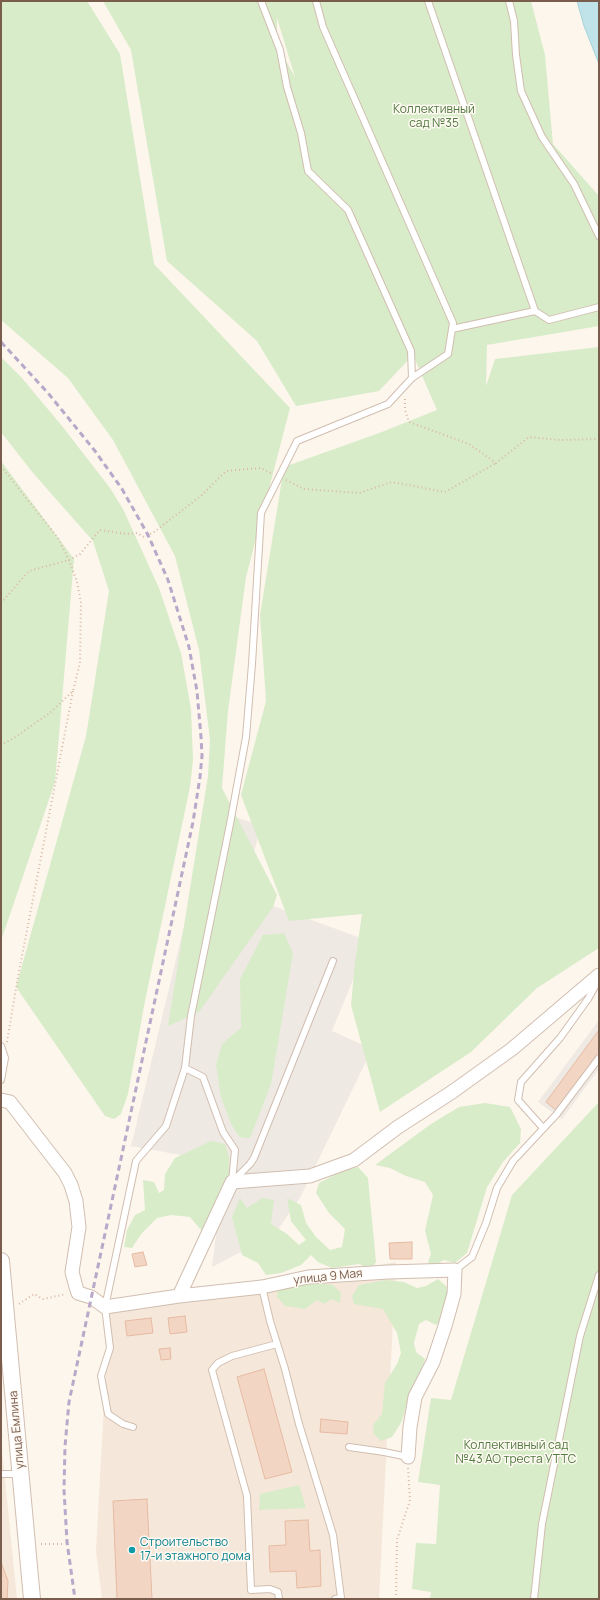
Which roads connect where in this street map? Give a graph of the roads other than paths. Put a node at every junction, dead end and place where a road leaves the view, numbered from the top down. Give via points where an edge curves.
1 (261, 1) edge
2 (316, 1) edge
3 (428, 1) edge
4 (509, 1) edge
5 (599, 236) edge
6 (599, 307) edge
7 (535, 311) junction
8 (452, 329) junction
9 (412, 378) junction
10 (333, 961) dead end
11 (599, 975) edge
12 (599, 979) edge
13 (1, 1046) edge
14 (599, 1058) edge
15 (185, 1068) junction
16 (1, 1080) edge
17 (1, 1100) edge
18 (543, 1128) junction
19 (232, 1182) junction
20 (1, 1261) edge
21 (455, 1270) junction
22 (599, 1275) edge
23 (262, 1287) junction
24 (179, 1296) junction
25 (105, 1307) junction
26 (277, 1344) junction
27 (133, 1427) dead end
28 (349, 1447) dead end
29 (408, 1457) joint
30 (1, 1474) edge
31 (20, 1474) junction
32 (32, 1599) edge
33 (279, 1599) edge
34 (335, 1599) edge
35 (534, 1599) edge

1 - 9 lane via 280,50 287,87 302,132 308,171 348,210 411,351
2 - 8 lane via 326,34 453,323
3 - 7 lane
4 - 5 lane via 514,21 521,91 542,136 574,184
6 - 7 lane via 549,320
7 - 8 lane
8 - 9 lane via 448,354
9 - 15 lane via 388,404 297,441 261,513 246,737 191,1016
10 - 19 lane via 254,1158
11 - 19 street via 512,1049 354,1160 310,1176
12 - 18 lane via 560,1038 521,1082 518,1100
13 - 16 lane via 5,1058
14 - 18 lane via 556,1115
15 - 19 lane via 203,1077 223,1132 235,1150
15 - 25 lane via 166,1126 136,1161
17 - 25 street via 10,1102 71,1185 79,1227 72,1272 78,1293 91,1297
18 - 21 lane via 509,1168 497,1188 472,1257
19 - 24 street
20 - 31 street, улица Емлина
21 - 23 street, улица 9 Мая via 308,1277
21 - 29 street via 454,1294 434,1362 415,1398
22 - 35 lane via 580,1336 548,1493
23 - 24 street, улица 9 Мая
23 - 26 lane
24 - 25 street, улица 9 Мая
25 - 27 lane via 110,1348 101,1376 108,1414
26 - 33 lane via 232,1356 218,1363 212,1370 247,1496 251,1590 270,1589 278,1592
26 - 34 lane via 333,1535 341,1598
28 - 29 lane
30 - 31 lane
31 - 32 street, улица Емлина

